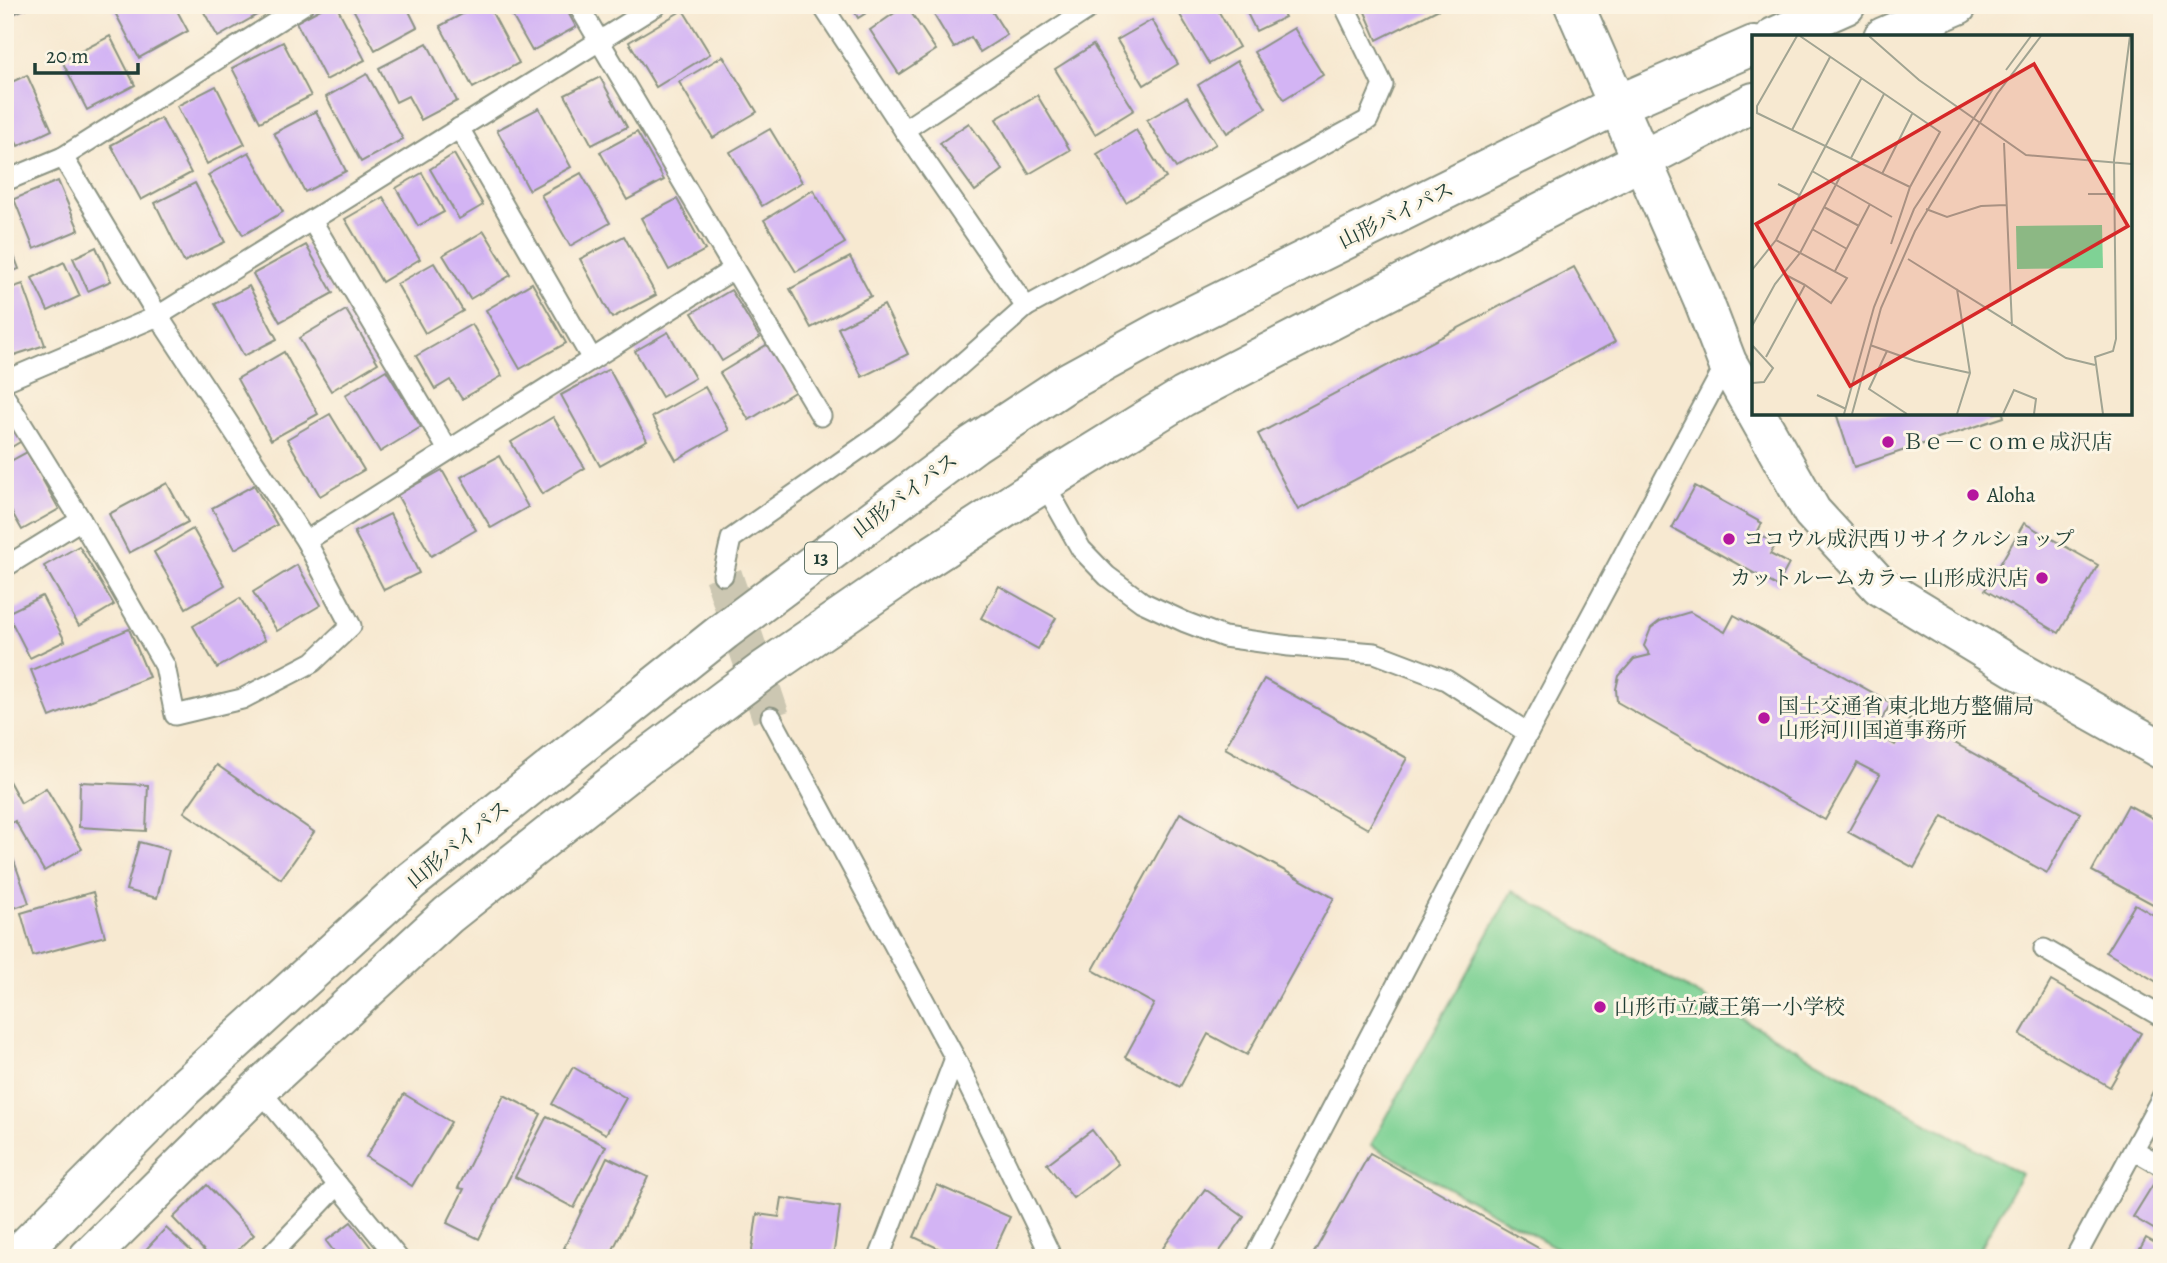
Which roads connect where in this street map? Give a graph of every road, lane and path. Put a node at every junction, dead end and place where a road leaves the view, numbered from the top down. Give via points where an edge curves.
1 (303, 5) edge
2 (578, 5) edge
3 (657, 5) edge
4 (822, 5) edge
5 (1094, 5) edge
6 (1344, 5) edge
7 (1574, 5) edge
8 (1846, 5) edge
9 (1958, 5) edge
10 (1778, 35) edge
11 (1888, 35) edge
12 (599, 41) junction
13 (1752, 46) edge
14 (1752, 103) edge
15 (1617, 105) junction
16 (459, 128) junction
17 (904, 130) junction
18 (63, 157) junction
19 (1642, 162) junction
20 (5, 181) edge
21 (312, 221) junction
22 (734, 269) junction
23 (1026, 307) junction
24 (159, 316) junction
25 (592, 359) junction
26 (1727, 362) junction
27 (5, 381) edge
28 (5, 397) edge
29 (1752, 407) edge
30 (1757, 415) edge
31 (821, 416) dead end
32 (448, 450) junction
33 (1044, 483) junction
34 (81, 520) junction
35 (306, 541) junction
36 (5, 567) edge
37 (723, 575) tunnel mouth
38 (771, 717) tunnel mouth
39 (1528, 733) junction
40 (2162, 750) edge
41 (2043, 949) dead end
42 (2162, 1017) edge
43 (955, 1058) junction
44 (259, 1088) junction
45 (2162, 1097) edge
46 (2134, 1150) junction
47 (2162, 1166) edge
48 (338, 1185) junction
49 (15, 1258) edge
50 (88, 1258) edge
51 (268, 1258) edge
52 (398, 1258) edge
53 (879, 1258) edge
54 (1052, 1258) edge
55 (1254, 1258) edge
56 (2075, 1258) edge

1 - 18 lane
2 - 12 lane
3 - 12 lane
4 - 17 lane
5 - 17 lane
6 - 23 lane via 1383,85 1368,120
7 - 15 main road
8 - 10 main road
9 - 11 main road
12 - 16 lane
12 - 22 lane
13 - 15 main road, 山形バイパス / 13
14 - 19 main road
15 - 19 main road
15 - 49 main road, 山形バイパス / 13 via 1161,331 1068,382 974,444 724,632 411,881 184,1088
16 - 21 lane
16 - 25 lane
17 - 23 lane
18 - 20 lane
18 - 24 lane
19 - 26 main road
19 - 33 main road via 1183,397
21 - 24 lane
21 - 32 lane
22 - 25 lane
22 - 31 lane
23 - 37 lane via 888,429 731,539
24 - 27 lane
24 - 35 lane
25 - 32 lane
26 - 29 main road
26 - 39 lane
28 - 34 lane
30 - 40 main road via 1812,512 1880,586
32 - 35 lane
33 - 39 lane via 1081,549 1142,602 1224,637 1375,653 1446,680
33 - 44 main road via 764,670 636,765 448,915
34 - 35 lane via 165,666 175,715 242,698 313,662 351,626
34 - 36 lane
38 - 43 lane
39 - 55 lane
41 - 42 lane
43 - 53 lane
43 - 54 lane
44 - 48 lane
44 - 50 main road
45 - 46 lane
46 - 47 lane
46 - 56 lane
48 - 51 lane
48 - 52 lane

